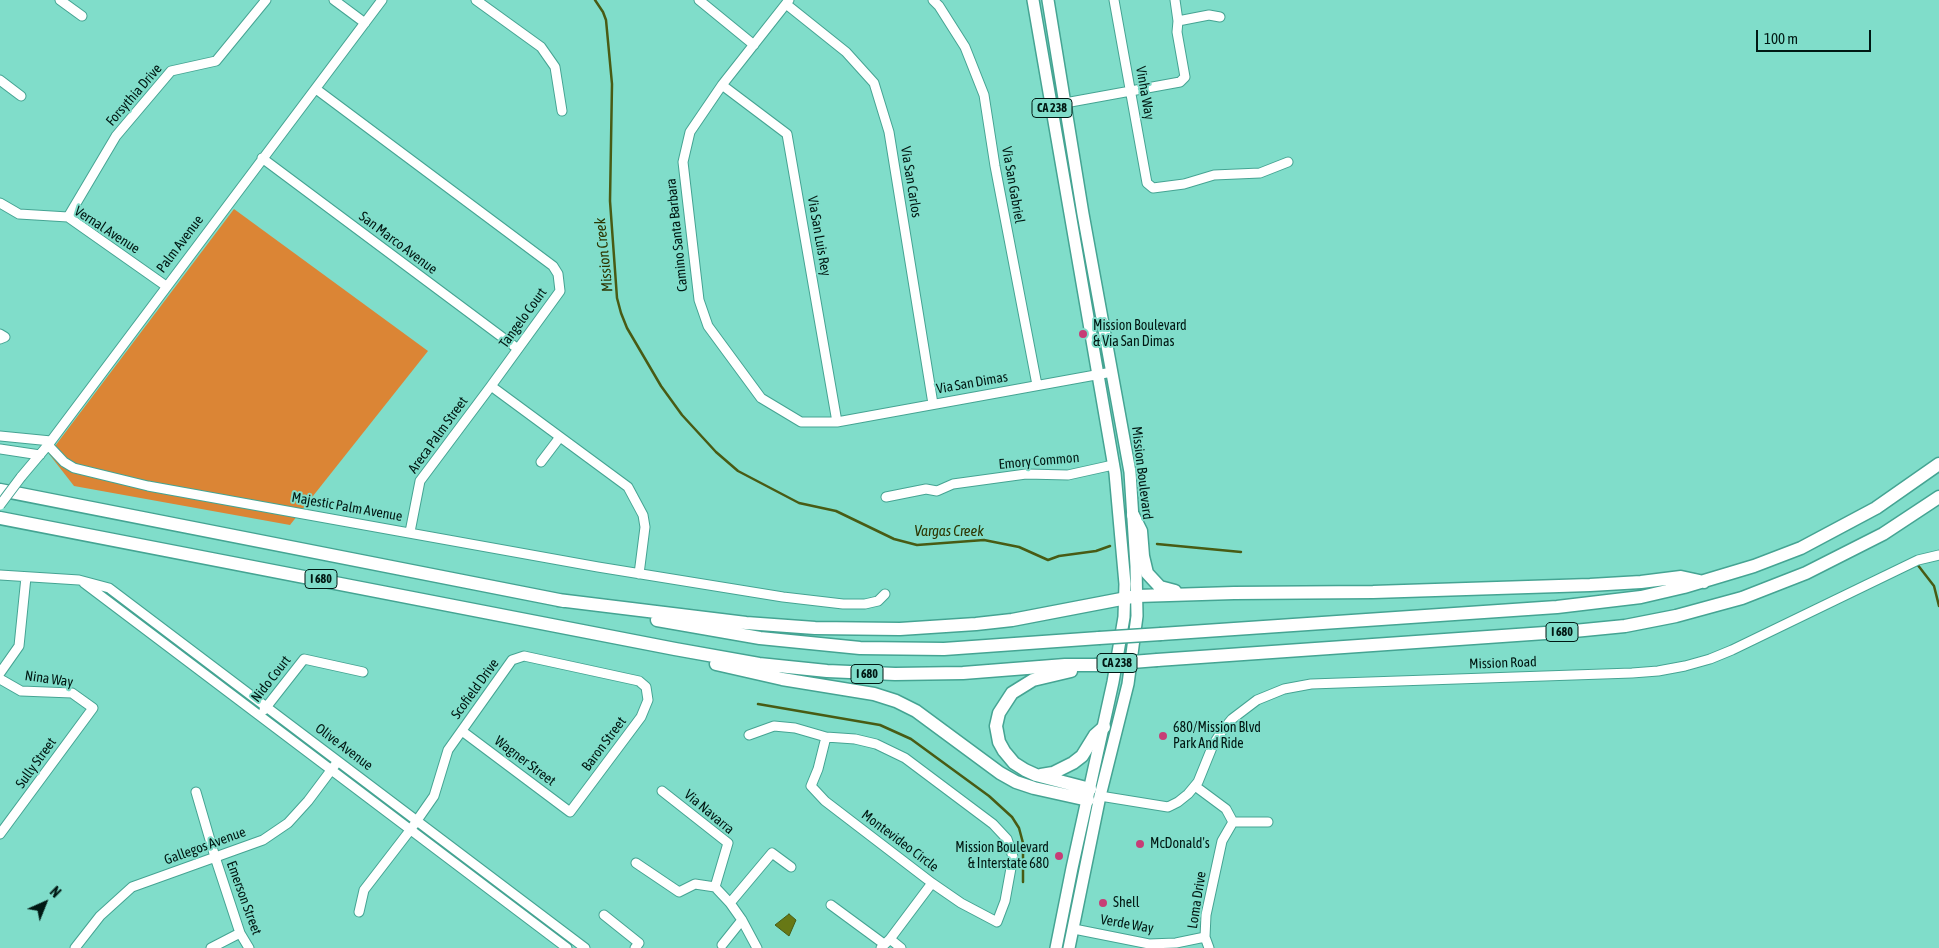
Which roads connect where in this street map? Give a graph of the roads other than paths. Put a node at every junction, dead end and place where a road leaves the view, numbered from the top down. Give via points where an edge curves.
1 (60, 0) edge
2 (266, 0) edge
3 (334, 0) edge
4 (382, 0) edge
5 (476, 0) edge
6 (699, 0) edge
7 (934, 0) edge
8 (1033, 0) edge
9 (1048, 0) edge
10 (1114, 0) edge
11 (1174, 0) edge
12 (787, 2) edge
13 (82, 16) dead end
14 (1220, 17) dead end
15 (1178, 21) junction
16 (365, 23) junction
17 (754, 45) junction
18 (0, 80) edge
19 (722, 85) junction
20 (316, 89) junction
21 (1131, 91) junction
22 (21, 96) dead end
23 (1065, 103) junction
24 (562, 111) dead end
25 (262, 158) junction
26 (1288, 162) dead end
27 (0, 203) edge
28 (68, 217) junction
29 (166, 286) junction
30 (0, 334) edge
31 (0, 339) edge
32 (518, 349) junction
33 (1112, 372) junction
34 (1098, 374) junction
35 (1038, 385) junction
36 (491, 386) junction
37 (933, 404) junction
38 (837, 422) junction
39 (0, 436) edge
40 (560, 437) junction
41 (49, 443) junction
42 (0, 449) edge
43 (40, 455) junction
44 (541, 462) dead end
45 (1939, 464) edge
46 (1113, 466) junction
47 (0, 490) edge
48 (886, 497) dead end
49 (1939, 497) edge
50 (0, 505) edge
51 (1133, 515) junction
52 (0, 518) edge
53 (410, 532) junction
54 (1939, 555) edge
55 (639, 574) junction
56 (0, 575) edge
57 (26, 577) junction
58 (80, 580) junction
59 (1704, 582) junction
60 (885, 594) dead end
61 (1194, 594) junction
62 (1131, 597) junction
63 (558, 600) junction
64 (642, 643) junction
65 (1095, 665) junction
66 (0, 672) edge
67 (363, 672) dead end
68 (0, 679) edge
69 (646, 686) joint
70 (267, 706) junction
71 (93, 708) joint
72 (260, 715) junction
73 (1104, 726) junction
74 (462, 731) junction
75 (749, 735) dead end
76 (826, 736) junction
77 (338, 761) junction
78 (332, 770) junction
79 (1036, 775) junction
80 (1195, 786) junction
81 (662, 791) dead end
82 (196, 792) dead end
83 (1093, 795) junction
84 (570, 812) joint
85 (418, 820) junction
86 (1233, 822) junction
87 (1268, 822) dead end
88 (411, 829) junction
89 (0, 834) edge
90 (215, 857) junction
91 (636, 863) dead end
92 (791, 867) dead end
93 (932, 883) junction
94 (715, 887) junction
95 (730, 903) junction
96 (831, 905) dead end
97 (359, 912) dead end
98 (604, 915) dead end
99 (742, 920) junction
100 (1074, 929) junction
101 (240, 932) junction
102 (1205, 937) junction
103 (885, 944) edge
104 (722, 945) dead end
105 (75, 948) edge
106 (212, 948) edge
107 (249, 948) edge
108 (567, 948) edge
109 (586, 948) edge
110 (635, 948) edge
111 (757, 948) edge
112 (901, 948) edge
113 (1056, 948) edge
114 (1069, 948) edge
115 (1209, 948) edge

1 - 13 street
2 - 28 street, Forsythia Drive via 216,61 171,71 116,136
3 - 16 street
4 - 16 street, Palm Avenue
5 - 24 street via 541,48 556,67
6 - 17 street
7 - 35 street, Via San Gabriel via 965,47 984,95
8 - 34 main road, Mission Boulevard / CA 238
9 - 23 main road, Mission Boulevard / CA 238
10 - 21 street, Vinha Way
11 - 15 street
12 - 17 street, Camino Santa Barbara
12 - 37 street, Via San Carlos via 846,52 874,84 889,132
14 - 15 street
15 - 21 street via 1185,77 1180,82
16 - 20 street, Palm Avenue
17 - 19 street, Camino Santa Barbara
18 - 22 street
19 - 38 street, Via San Luis Rey via 787,134
19 - 38 street, Camino Santa Barbara via 690,132 683,162 699,300 708,326 761,398 800,422
20 - 25 street, Palm Avenue
20 - 32 street, Tangelo Court via 553,266 558,274 560,291
21 - 23 street
21 - 26 street, Vinha Way via 1147,183 1153,188 1184,184 1214,175 1260,173
23 - 33 main road, Mission Boulevard / CA 238
25 - 29 street, Palm Avenue
25 - 32 street, San Marco Avenue
27 - 28 street, Vernal Avenue via 19,214
28 - 29 street, Vernal Avenue
29 - 41 street, Palm Avenue
30 - 31 street via 5,338
32 - 36 street, Tangelo Court
33 - 34 street, Via San Dimas
33 - 51 main road, Mission Boulevard / CA 238 via 1130,472
34 - 35 street, Via San Dimas
34 - 46 main road, Mission Boulevard / CA 238
35 - 37 street, Via San Dimas
36 - 40 street
36 - 53 street, Areca Palm Street via 420,481
37 - 38 street, Via San Dimas
39 - 41 street
40 - 44 street
40 - 55 street via 628,487 637,500 645,527
41 - 43 street, Palm Avenue
41 - 53 street, Majestic Palm Avenue via 56,454 74,468 148,486
42 - 43 street
43 - 50 street, Palm Avenue, bridge
45 - 59 highway, I 680 via 1890,500 1816,540 1754,566
46 - 48 street, Emory Common via 1068,475 1026,474
46 - 62 main road, Mission Boulevard / CA 238
47 - 63 highway, I 680
49 - 65 highway, I 680, bridge via 1883,534 1806,573 1742,598 1668,618 1574,632
51 - 61 highway via 1139,525 1145,566 1151,578 1164,589
51 - 62 main road, Mission Boulevard / CA 238
52 - 64 highway, I 680
53 - 55 street, Majestic Palm Avenue
54 - 80 street, Mission Road via 1918,560 1732,650 1685,666 1632,673 1311,684 1284,689 1257,700 1232,719 1213,745
55 - 60 street, Majestic Palm Avenue via 843,604 878,601
56 - 57 street, Olive Avenue
57 - 58 street, Olive Avenue
57 - 66 street via 19,646
58 - 70 street, Olive Avenue via 109,588
58 - 72 street, Olive Avenue
59 - 61 highway via 1681,577 1590,585
59 - 63 highway, I 680, bridge via 1641,597 1574,606 944,649 835,646 727,633
61 - 62 highway
62 - 63 highway via 1012,620 856,630 746,624
62 - 73 main road, Mission Boulevard / CA 238 via 1124,617
62 - 83 main road, Mission Boulevard / CA 238 via 1137,616 1128,684
64 - 65 highway, I 680 via 759,664 860,673 946,674
64 - 83 highway via 755,674 874,694 896,701 916,711 1016,782 1034,788
65 - 79 highway via 1033,680 1012,693 999,713 996,726 1004,751 1014,763
67 - 70 street, Nido Court via 304,659
68 - 71 street, Nina Way via 21,691 72,693
69 - 74 street, Scofield Drive via 524,656 512,660
69 - 84 street, Baron Street via 648,700 641,717
70 - 72 street, Nido Court
70 - 77 street, Olive Avenue
71 - 89 street, Sully Street
72 - 78 street, Olive Avenue
73 - 79 highway via 1073,763 1052,773
73 - 83 main road, Mission Boulevard / CA 238
74 - 84 street, Wagner Street
74 - 85 street, Scofield Drive via 448,750 434,796
75 - 76 street via 774,726
76 - 93 street, Montevideo Circle via 811,786 825,802
76 - 93 street, Montevideo Circle via 855,738 905,758 993,824 1007,839 1013,857 1005,901 997,922
77 - 78 street, Gallegos Avenue
77 - 85 street, Olive Avenue
78 - 88 street, Olive Avenue
78 - 90 street, Gallegos Avenue via 288,823 263,840
79 - 83 highway
80 - 83 street, Mission Road via 1178,802 1168,806
80 - 86 street via 1226,809
81 - 94 street, Via Navarra via 728,843
82 - 90 street, Emerson Street
83 - 100 main road, Mission Boulevard
83 - 113 main road, Mission Boulevard
85 - 88 street, Scofield Drive
85 - 109 street, Olive Avenue
86 - 87 street
86 - 102 street, Loma Drive via 1222,841 1206,915
88 - 97 street, Scofield Drive via 364,890
88 - 108 street, Olive Avenue
90 - 101 street, Emerson Street
90 - 105 street, Gallegos Avenue via 132,887 100,916
91 - 94 street via 679,892 695,884
92 - 95 street via 772,853
93 - 103 street
94 - 95 street
95 - 99 street
96 - 103 street
98 - 110 street via 639,942
99 - 104 street
99 - 111 street
100 - 102 street, Verde Way via 1149,944
100 - 114 main road, Mission Boulevard
101 - 106 street
101 - 107 street, Emerson Street
102 - 115 street, Loma Drive
103 - 112 street

